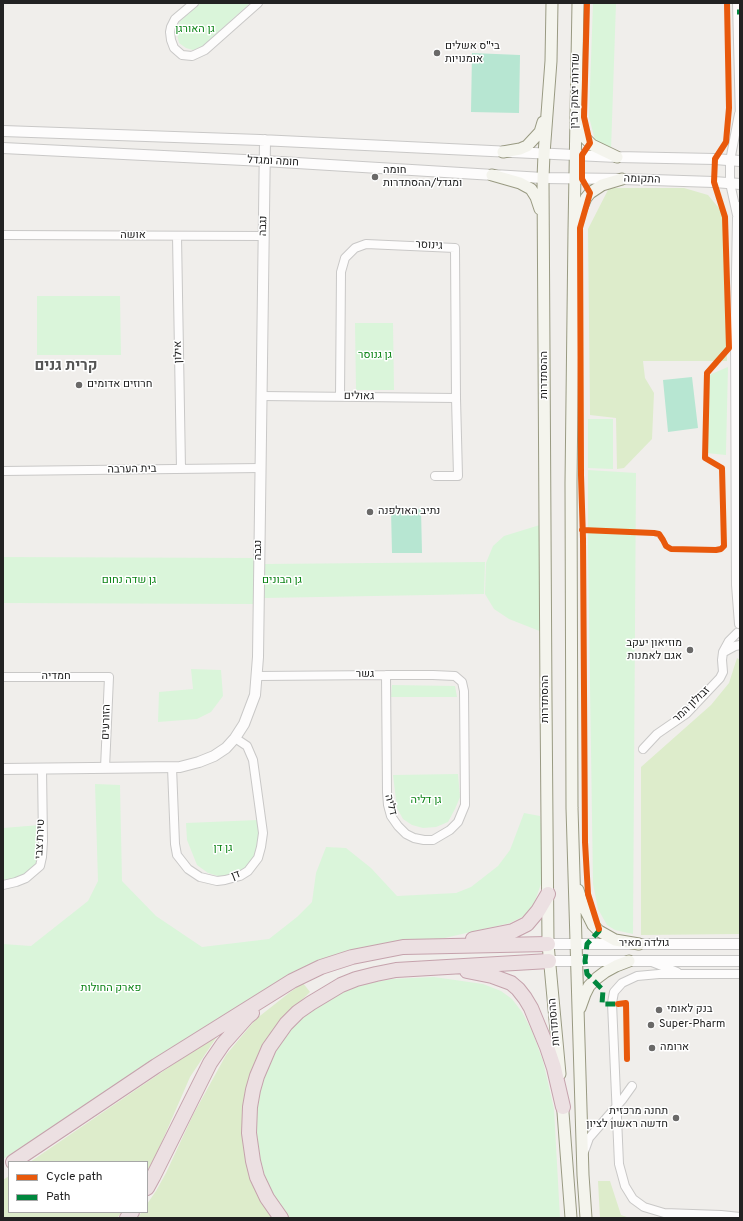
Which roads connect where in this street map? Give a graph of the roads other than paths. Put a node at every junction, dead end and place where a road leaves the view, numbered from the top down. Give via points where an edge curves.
1 (194, 3) edge
2 (258, 3) edge
3 (552, 3) edge
4 (578, 3) edge
5 (737, 3) edge
6 (739, 12) edge
7 (547, 108) junction
8 (576, 115) junction
9 (740, 116) edge
10 (3, 131) edge
11 (265, 140) junction
12 (3, 148) edge
13 (503, 152) junction
14 (544, 154) junction
15 (576, 155) junction
16 (617, 157) junction
17 (735, 161) edge
18 (264, 162) junction
19 (492, 175) junction
20 (544, 178) junction
21 (574, 179) junction
22 (622, 180) junction
23 (735, 184) edge
24 (740, 206) edge
25 (738, 218) junction
26 (574, 230) junction
27 (544, 234) junction
28 (3, 235) edge
29 (177, 236) junction
30 (264, 236) junction
31 (261, 396) junction
32 (340, 397) junction
33 (456, 398) junction
34 (261, 468) junction
35 (181, 469) junction
36 (3, 471) edge
37 (435, 476) dead end
38 (738, 589) edge
39 (740, 623) edge
40 (737, 633) junction
41 (740, 644) edge
42 (723, 652) junction
43 (386, 675) junction
44 (257, 676) junction
45 (3, 677) edge
46 (109, 677) joint
47 (464, 691) joint
48 (235, 738) junction
49 (643, 749) dead end
50 (172, 767) junction
51 (105, 768) junction
52 (3, 769) edge
53 (42, 769) junction
54 (574, 877) junction
55 (3, 884) edge
56 (548, 894) junction
57 (548, 944) junction
58 (576, 944) junction
59 (639, 944) junction
60 (740, 944) edge
61 (438, 946) junction
62 (549, 961) junction
63 (576, 961) junction
64 (629, 961) junction
65 (652, 961) junction
66 (740, 961) edge
67 (437, 967) junction
68 (679, 973) junction
69 (740, 974) edge
70 (284, 987) junction
71 (578, 1020) junction
72 (632, 1086) dead end
73 (563, 1107) junction
74 (616, 1107) junction
75 (582, 1154) junction
76 (14, 1161) edge
77 (148, 1186) edge
78 (740, 1217) edge
79 (281, 1218) edge
80 (571, 1218) edge
81 (586, 1218) edge

1 - 2 street via 175,19 171,26 174,48 182,55 192,56 205,50
3 - 7 main road
4 - 8 main road, שדרות יצחק רבין
5 - 6 street
6 - 9 street
7 - 13 main road via 540,132 534,140 520,149
7 - 14 main road
8 - 15 main road, שדרות יצחק רבין
8 - 16 main road via 584,138 592,145
9 - 17 street
10 - 11 street, חומה ומגדל
11 - 13 street, חומה ומגדל
11 - 18 street, נגבה
12 - 18 street, חומה ומגדל
13 - 14 street, חומה ומגדל
14 - 15 street, התקומה
14 - 20 main road
15 - 16 street, התקומה
15 - 21 main road, שדרות יצחק רבין
16 - 17 street, התקומה
17 - 23 street
18 - 19 street, חומה ומגדל
18 - 30 street, נגבה
19 - 20 street, חומה ומגדל
19 - 27 main road via 531,189 536,197
20 - 21 street, התקומה
20 - 27 main road, ההסתדרות
21 - 22 street, התקומה
21 - 26 main road, ההסתדרות
22 - 23 street, התקומה
22 - 26 main road via 602,185 590,193 580,209
23 - 25 street
24 - 25 street
25 - 38 street via 735,327
26 - 54 main road, ההסתדרות via 571,511
27 - 56 main road, ההסתדרות
28 - 29 street, אושה
29 - 30 street, אושה
29 - 35 street, אילון
30 - 31 street, נגבה
31 - 32 street, גאולים
31 - 34 street, נגבה
32 - 33 street, גאולים
32 - 33 street, גינוסר via 341,272 344,258 355,248 366,244 384,244 455,248
33 - 37 street, גינוסר via 458,476
34 - 35 street, בית הערבה
34 - 44 street, נגבה
35 - 36 street, בית הערבה
38 - 39 street
39 - 40 street
40 - 41 street
40 - 42 street
41 - 42 street
42 - 49 street, זבולון המר via 723,672 720,678 686,714 657,734
43 - 44 street, גשר
43 - 47 street, גשר via 455,676 462,682
43 - 47 street, דליה via 388,805 398,826 414,838 433,840 450,830 458,822 465,805
44 - 48 street, נגבה via 255,695 244,724
45 - 46 street, חמדיה
46 - 51 street, הזורעים
48 - 50 street, נגבה via 214,756 180,767
48 - 50 street, דן via 247,746 253,760 263,833 258,858 248,871 240,876 217,881 200,877 188,869 178,856 175,844
50 - 51 street, נגבה
51 - 53 street, נגבה
52 - 53 street, נגבה
53 - 55 street, טירת צבי via 43,841 40,866 26,878
54 - 58 main road, ההסתדרות
54 - 59 main road via 593,925 604,935 615,940
56 - 57 main road, ההסתדרות
56 - 61 highway via 527,924 513,931
57 - 58 street, גולדה מאיר
57 - 61 highway
57 - 62 main road, ההסתדרות
58 - 59 street, גולדה מאיר
58 - 63 main road, ההסתדרות
59 - 60 street, גולדה מאיר
61 - 70 highway via 403,947 352,957 314,970
62 - 63 street, גולדה מאיר
62 - 67 highway
62 - 73 main road, ההסתדרות
63 - 64 street, גולדה מאיר
63 - 71 main road, ההסתדרות
64 - 65 street, גולדה מאיר
64 - 71 main road via 605,972 590,986 585,994
65 - 66 street, גולדה מאיר
65 - 68 street
67 - 73 highway via 492,976 518,988 531,1008 547,1047
67 - 79 highway via 396,970 341,985 298,1012 269,1048 253,1090 249,1134 258,1177 267,1198
68 - 69 street
68 - 74 street via 637,976 622,982 614,992 612,1003
70 - 76 highway via 156,1066
70 - 77 highway via 247,1017 210,1063
71 - 75 main road, ההסתדרות
72 - 74 street
73 - 80 main road, ההסתדרות
74 - 75 street via 589,1138
74 - 78 street via 619,1164 625,1186 634,1199 644,1207 664,1213
75 - 81 main road, ההסתדרות

